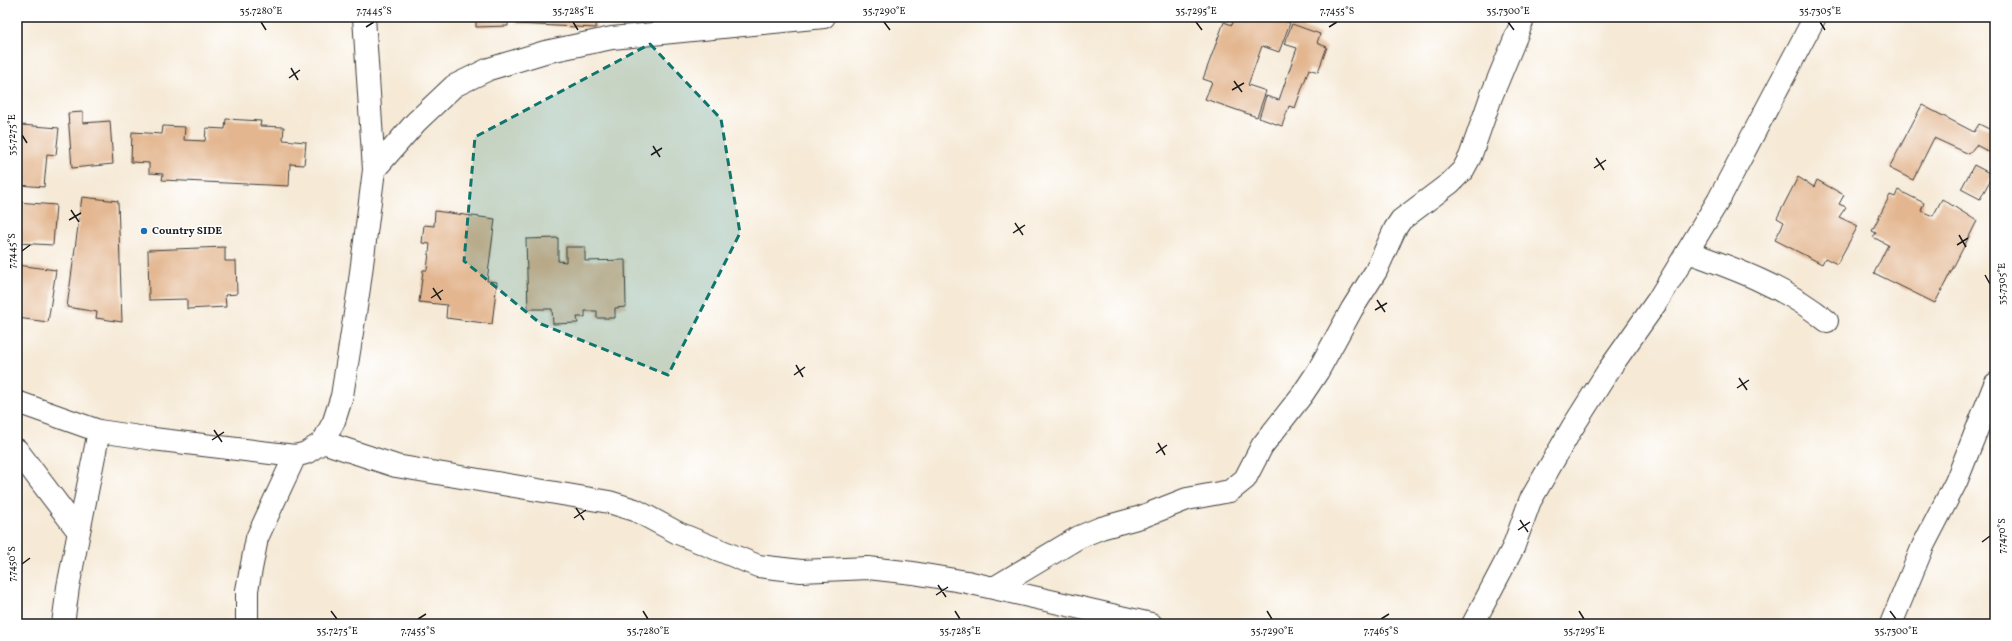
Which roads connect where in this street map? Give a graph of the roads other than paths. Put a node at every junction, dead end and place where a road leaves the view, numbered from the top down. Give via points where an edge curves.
1 (364, 17) edge
2 (824, 17) edge
3 (1524, 17) edge
4 (1815, 17) edge
5 (374, 170) junction
6 (1688, 252) junction
7 (1827, 321) dead end
8 (1995, 384) edge
9 (17, 402) edge
10 (99, 431) junction
11 (323, 442) junction
12 (17, 450) edge
13 (295, 456) junction
14 (79, 532) junction
15 (994, 588) junction
16 (63, 624) edge
17 (247, 624) edge
18 (1151, 624) edge
19 (1473, 624) edge
20 (1891, 624) edge

1 - 5 street
2 - 5 street via 612,38 545,52 488,69 454,86 416,122
3 - 15 street via 1463,170 1402,220 1395,229 1376,271 1318,371 1262,446 1245,479 1230,491 1187,499 1079,537
4 - 6 street via 1744,154
5 - 11 street via 342,396 334,421
6 - 7 street via 1730,267 1792,296
6 - 19 street via 1572,428 1530,502 1513,548
8 - 20 street via 1956,482 1923,546
9 - 10 street
10 - 13 street via 153,440
10 - 14 street
11 - 13 street via 306,453
11 - 15 street via 396,466 609,502 635,510 678,533 758,566 801,571 868,568 913,573
12 - 14 street
13 - 17 street via 257,538 247,590
14 - 16 street
15 - 18 street

